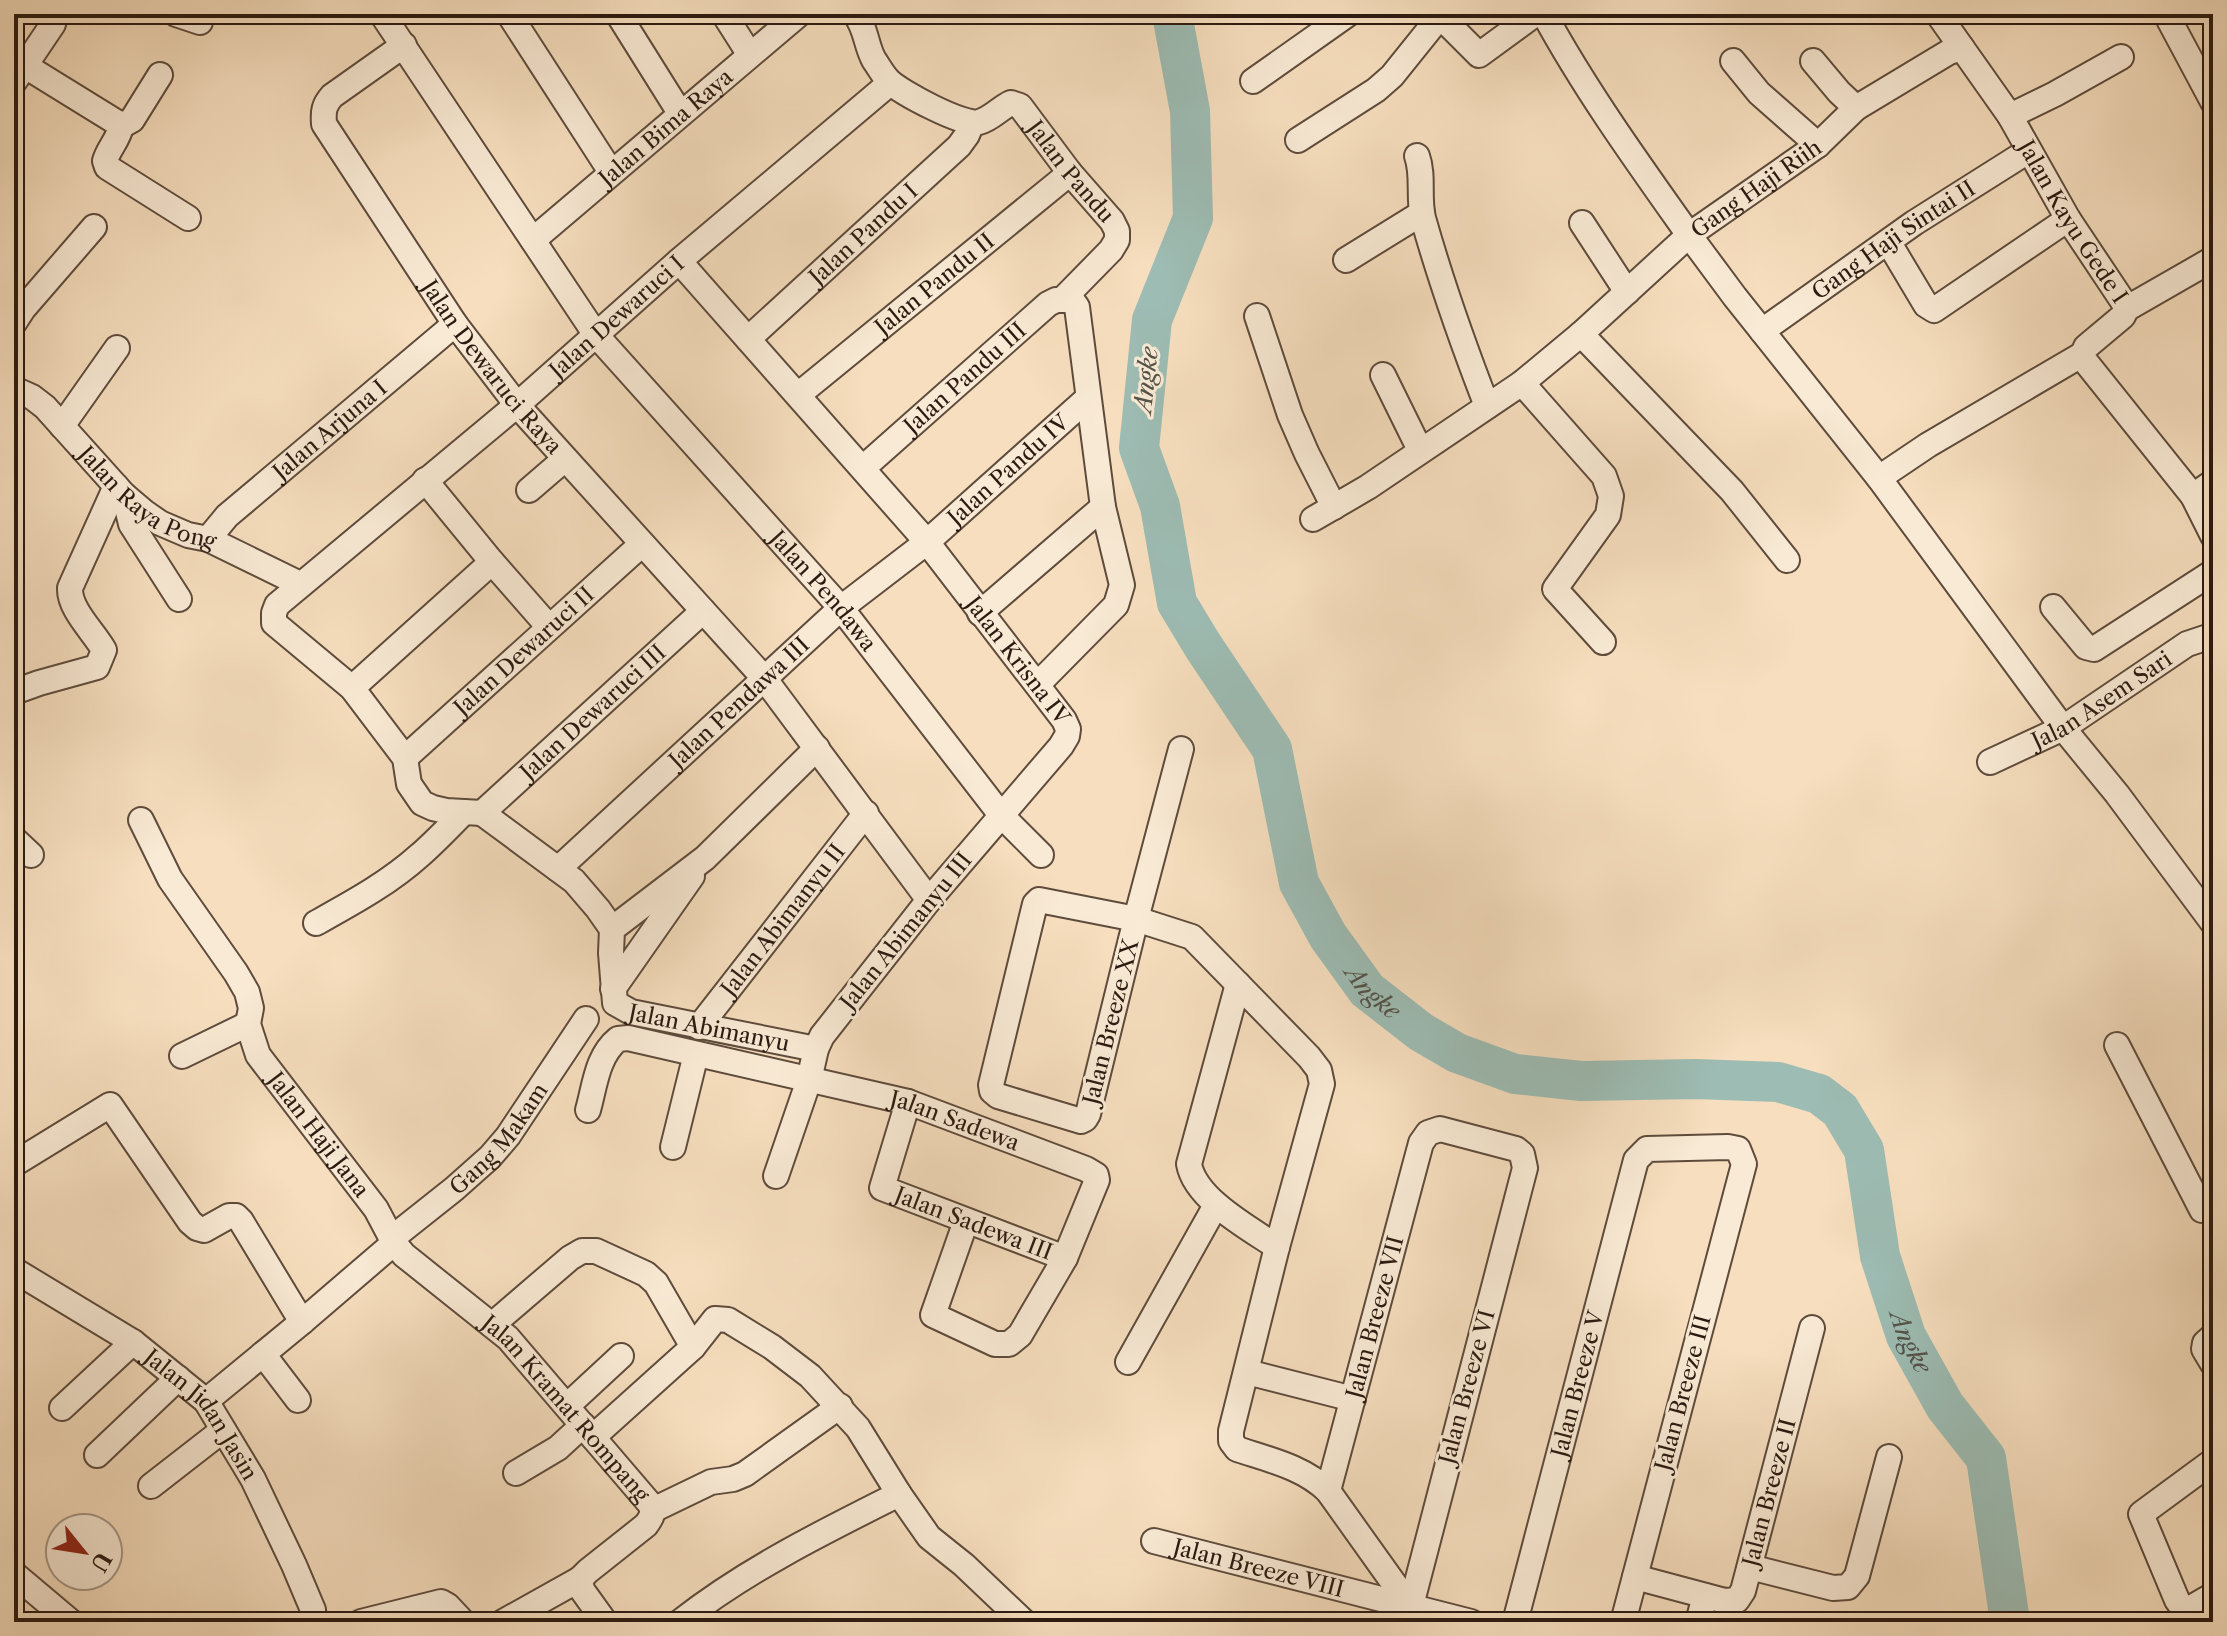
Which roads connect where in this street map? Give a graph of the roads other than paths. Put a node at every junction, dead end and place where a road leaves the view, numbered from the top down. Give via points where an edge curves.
1 (55, 14) edge
2 (176, 14) edge
3 (382, 14) edge
4 (509, 14) edge
5 (618, 14) edge
6 (724, 14) edge
7 (799, 14) edge
8 (855, 14) edge
9 (1348, 14) edge
10 (1535, 14) edge
11 (1544, 14) edge
12 (1938, 14) edge
13 (2166, 14) edge
14 (200, 22) dead end
15 (404, 45) junction
16 (1962, 48) junction
17 (750, 55) junction
18 (2121, 57) dead end
19 (1733, 61) dead end
20 (1813, 61) dead end
21 (17, 69) edge
22 (160, 75) dead end
23 (1253, 81) dead end
24 (890, 83) junction
25 (2213, 102) edge
26 (1856, 108) junction
27 (680, 113) junction
28 (2010, 116) junction
29 (972, 123) junction
30 (121, 126) junction
31 (1298, 140) dead end
32 (1818, 145) junction
33 (2028, 151) junction
34 (1417, 156) dead end
35 (611, 172) junction
36 (1070, 173) junction
37 (1422, 213) junction
38 (188, 218) dead end
39 (2068, 219) junction
40 (1582, 223) dead end
41 (94, 227) dead end
42 (1689, 235) junction
43 (533, 240) junction
44 (1889, 243) junction
45 (2213, 259) edge
46 (1346, 260) dead end
47 (679, 261) junction
48 (1627, 292) junction
49 (1068, 300) junction
50 (2126, 309) junction
51 (17, 312) edge
52 (1257, 316) dead end
53 (455, 324) junction
54 (1762, 331) junction
55 (1581, 334) junction
56 (596, 335) junction
57 (748, 339) junction
58 (117, 348) dead end
59 (2083, 354) junction
60 (1383, 375) dead end
61 (1522, 383) junction
62 (14, 389) edge
63 (798, 395) junction
64 (1088, 398) junction
65 (517, 405) junction
66 (1487, 406) junction
67 (62, 426) junction
68 (1420, 450) junction
69 (565, 459) junction
70 (863, 468) junction
71 (1879, 478) junction
72 (425, 480) junction
73 (2213, 482) edge
74 (120, 490) junction
75 (529, 490) dead end
76 (2193, 496) junction
77 (1103, 507) junction
78 (2213, 536) edge
79 (208, 539) junction
80 (927, 542) junction
81 (642, 544) junction
82 (1787, 560) dead end
83 (492, 562) junction
84 (2213, 572) edge
85 (300, 584) junction
86 (179, 599) dead end
87 (2053, 607) dead end
88 (841, 608) junction
89 (703, 611) junction
90 (980, 613) junction
91 (549, 627) junction
92 (2212, 637) edge
93 (1603, 642) dead end
94 (764, 678) junction
95 (1038, 684) junction
96 (352, 688) junction
97 (14, 692) edge
98 (2063, 728) junction
99 (817, 748) junction
100 (1181, 749) dead end
101 (405, 758) junction
102 (1990, 762) dead end
103 (473, 813) junction
104 (866, 813) junction
105 (1001, 815) junction
106 (141, 820) dead end
107 (1041, 855) dead end
108 (705, 858) junction
109 (558, 869) junction
110 (929, 900) junction
111 (1136, 919) junction
112 (316, 923) dead end
113 (2213, 923) edge
114 (612, 929) junction
115 (1238, 984) junction
116 (613, 989) junction
117 (586, 1019) dead end
118 (248, 1024) junction
119 (699, 1027) junction
120 (2117, 1045) dead end
121 (696, 1054) junction
122 (182, 1056) dead end
123 (812, 1064) junction
124 (908, 1102) junction
125 (588, 1110) dead end
126 (1421, 1143) joint
127 (673, 1147) dead end
128 (14, 1164) edge
129 (1744, 1164) joint
130 (776, 1176) dead end
131 (1216, 1205) junction
132 (2209, 1214) edge
133 (966, 1221) junction
134 (392, 1241) junction
135 (1277, 1247) junction
136 (1065, 1258) junction
137 (14, 1270) edge
138 (302, 1322) junction
139 (492, 1325) junction
140 (1812, 1328) dead end
141 (2213, 1336) edge
142 (133, 1342) junction
143 (693, 1347) junction
144 (263, 1354) junction
145 (621, 1356) dead end
146 (1128, 1362) dead end
147 (2213, 1364) edge
148 (1247, 1372) junction
149 (178, 1378) junction
150 (1353, 1399) junction
151 (298, 1400) dead end
152 (206, 1401) junction
153 (567, 1406) junction
154 (840, 1406) junction
155 (62, 1408) dead end
156 (223, 1430) junction
157 (588, 1431) junction
158 (97, 1455) dead end
159 (1889, 1457) dead end
160 (2213, 1461) edge
161 (516, 1473) dead end
162 (151, 1486) dead end
163 (1328, 1491) junction
164 (899, 1494) junction
165 (653, 1510) junction
166 (1154, 1541) dead end
167 (1750, 1567) junction
168 (14, 1574) edge
169 (1635, 1577) junction
170 (580, 1579) junction
171 (2213, 1595) edge
172 (1705, 1596) junction
173 (1408, 1614) edge
174 (369, 1621) edge
175 (71, 1622) edge
176 (314, 1622) edge
177 (463, 1622) edge
178 (503, 1622) edge
179 (605, 1622) edge
180 (680, 1622) edge
181 (1024, 1622) edge
182 (1471, 1622) edge
183 (1515, 1622) edge
184 (1623, 1622) edge
185 (1698, 1622) edge

1 - 21 street via 53,24
2 - 14 street
3 - 15 street
4 - 35 street
5 - 27 street
6 - 17 street
7 - 17 street, Jalan Bima Raya
8 - 24 street
9 - 23 street
10 - 31 street via 1479,55 1444,20 1437,20 1376,90
11 - 42 street, Gang Haji Riih
12 - 16 street, Jalan Kayu Gede I
13 - 25 street
15 - 43 street
15 - 53 street, Jalan Dewaruci Raya via 332,96 323,112 324,124
16 - 26 street, Gang Haji Riih
16 - 28 street, Jalan Kayu Gede I
17 - 27 street, Jalan Bima Raya
18 - 28 street
19 - 32 street via 1759,93
20 - 26 street
21 - 30 street
22 - 30 street via 132,120
24 - 29 street
24 - 47 street, Jalan Dewaruci I
26 - 32 street, Gang Haji Riih
27 - 35 street, Jalan Bima Raya
28 - 33 street, Jalan Kayu Gede I
29 - 36 street, Jalan Pandu via 1011,103 1020,106
29 - 57 street, Jalan Pandu I via 959,146
30 - 38 street via 106,156 107,167
32 - 42 street, Gang Haji Riih
33 - 39 street, Jalan Kayu Gede I
33 - 44 street, Gang Haji Sintai II
34 - 37 street
35 - 43 street, Jalan Bima Raya
36 - 49 street, Jalan Pandu via 1112,221 1117,240
36 - 63 street, Jalan Pandu II
37 - 46 street
37 - 66 street
39 - 44 street via 1934,310
39 - 50 street, Jalan Kayu Gede I
40 - 48 street
41 - 51 street
42 - 48 street
42 - 54 street
43 - 56 street
44 - 54 street, Gang Haji Sintai II
45 - 50 street
47 - 56 street, Jalan Dewaruci I
47 - 57 street
48 - 55 street
49 - 64 street via 1077,307
49 - 70 street, Jalan Pandu III via 1048,304
50 - 59 street, Jalan Kayu Gede I
52 - 68 street via 1324,513
53 - 65 street, Jalan Dewaruci Raya
53 - 79 street, Jalan Arjuna I via 227,516
54 - 71 street
55 - 61 street
55 - 82 street via 1732,491
56 - 65 street, Jalan Dewaruci I
56 - 88 street, Jalan Pendawa
57 - 63 street
58 - 67 street
59 - 71 street, Jalan Kayu Gede I
59 - 76 street
60 - 68 street
61 - 66 street
61 - 93 street via 1604,476 1611,496 1608,515 1555,589
62 - 67 street, Jalan Raya Pong via 45,407
63 - 70 street
64 - 77 street
64 - 80 street, Jalan Pandu IV
65 - 69 street, Jalan Dewaruci Raya
65 - 72 street, Jalan Dewaruci I
66 - 68 street
67 - 74 street, Jalan Raya Pong
69 - 75 street
69 - 81 street, Jalan Dewaruci Raya
70 - 80 street
71 - 98 street
72 - 83 street
72 - 85 street, Jalan Dewaruci I
73 - 76 street
74 - 79 street, Jalan Raya Pong via 160,523
74 - 86 street via 131,524
74 - 97 street via 70,588 75,610 104,650 101,660 97,667
76 - 78 street
77 - 90 street
77 - 95 street via 1122,585 1116,605
79 - 85 street, Jalan Raya Pong
80 - 88 street, Jalan Pendawa III
80 - 90 street, Jalan Krisna IV
81 - 89 street, Jalan Dewaruci Raya
81 - 91 street, Jalan Dewaruci II
83 - 91 street
83 - 96 street
84 - 87 street via 2094,649 2086,647
85 - 96 street, Jalan Dewaruci I via 277,605 274,623
88 - 94 street, Jalan Pendawa III
88 - 105 street, Jalan Pendawa
89 - 94 street, Jalan Dewaruci Raya
89 - 103 street, Jalan Dewaruci III
90 - 95 street, Jalan Krisna IV
91 - 101 street, Jalan Dewaruci II
92 - 98 street, Jalan Asem Sari via 2187,644
94 - 99 street
94 - 109 street, Jalan Pendawa III
95 - 105 street, Jalan Krisna IV via 1064,720 1067,736
96 - 101 street
98 - 102 street, Jalan Asem Sari
98 - 113 street
99 - 104 street
99 - 108 street
100 - 111 street, Jalan Breeze XX
101 - 103 street via 409,784 422,803
103 - 109 street
103 - 112 street, Jalan Dewaruci III via 397,873
104 - 110 street
104 - 119 street, Jalan Abimanyu II
105 - 107 street, Jalan Pendawa
105 - 110 street, Jalan Abimanyu III
106 - 118 street, Jalan Haji Jana via 170,879 247,992
108 - 114 street
108 - 116 street
109 - 114 street
110 - 123 street, Jalan Abimanyu III via 822,1036
111 - 111 street, Jalan Breeze XX via 1039,900 1035,904 991,1085 998,1096 1085,1119
111 - 115 street via 1192,937
114 - 116 street, Jalan Abimanyu
115 - 131 street via 1189,1164 1191,1176
115 - 135 street via 1309,1057 1322,1084
116 - 119 street, Jalan Abimanyu via 615,1003 631,1012
117 - 134 street, Gang Makam via 490,1157
118 - 122 street
118 - 134 street, Jalan Haji Jana via 258,1055 369,1198
119 - 123 street, Jalan Abimanyu
120 - 132 street
121 - 123 street
121 - 125 street via 618,1039 600,1062
121 - 127 street
123 - 124 street, Jalan Sadewa
123 - 130 street, Jalan Abimanyu III
124 - 133 street, Jalan Sadewa III via 882,1188
124 - 136 street, Jalan Sadewa via 1096,1175
126 - 150 street, Jalan Breeze VII
126 - 173 street, Jalan Breeze VI via 1440,1129 1516,1149 1525,1168
128 - 138 street via 110,1105 190,1222 204,1230 229,1216 241,1221
129 - 169 street, Jalan Breeze III
129 - 183 street, Jalan Breeze V via 1738,1149 1728,1147 1647,1149 1636,1160
131 - 135 street
131 - 146 street
133 - 136 street, Jalan Sadewa III
133 - 136 street via 933,1315 995,1344 1009,1344 1020,1335
134 - 138 street, Gang Makam
134 - 139 street, Jalan Kramat Rompang
135 - 148 street
137 - 142 street, Jalan Jidan Jasin
138 - 144 street, Gang Makam
139 - 143 street via 570,1258 596,1251 656,1283
139 - 153 street, Jalan Kramat Rompang
140 - 167 street, Jalan Breeze II
141 - 147 street via 2204,1349
142 - 149 street, Jalan Jidan Jasin
142 - 155 street
143 - 154 street via 715,1319 728,1320 797,1366
143 - 157 street
144 - 151 street
144 - 152 street, Gang Makam
145 - 153 street
148 - 150 street
148 - 163 street via 1231,1441 1237,1449 1303,1472
149 - 152 street, Jalan Jidan Jasin
149 - 158 street
150 - 163 street, Jalan Breeze VII
152 - 156 street, Jalan Jidan Jasin
153 - 157 street, Jalan Kramat Rompang
154 - 164 street
154 - 165 street via 745,1474 711,1482
156 - 162 street
156 - 176 street, Jalan Jidan Jasin via 294,1565
157 - 161 street
157 - 165 street, Jalan Kramat Rompang
159 - 167 street via 1857,1576 1848,1587
160 - 171 street via 2141,1514 2182,1607 2189,1609
163 - 173 street
164 - 180 street via 787,1554
164 - 181 street via 929,1537
165 - 170 street, Jalan Kramat Rompang via 646,1525
166 - 173 street, Jalan Breeze VIII
167 - 172 street, Jalan Breeze II via 1737,1600
168 - 175 street
169 - 172 street, Jalan Breeze II
169 - 184 street, Jalan Breeze III
170 - 178 street, Jalan Kramat Rompang
170 - 179 street
172 - 185 street
173 - 182 street, Jalan Breeze VIII
174 - 177 street via 441,1602

